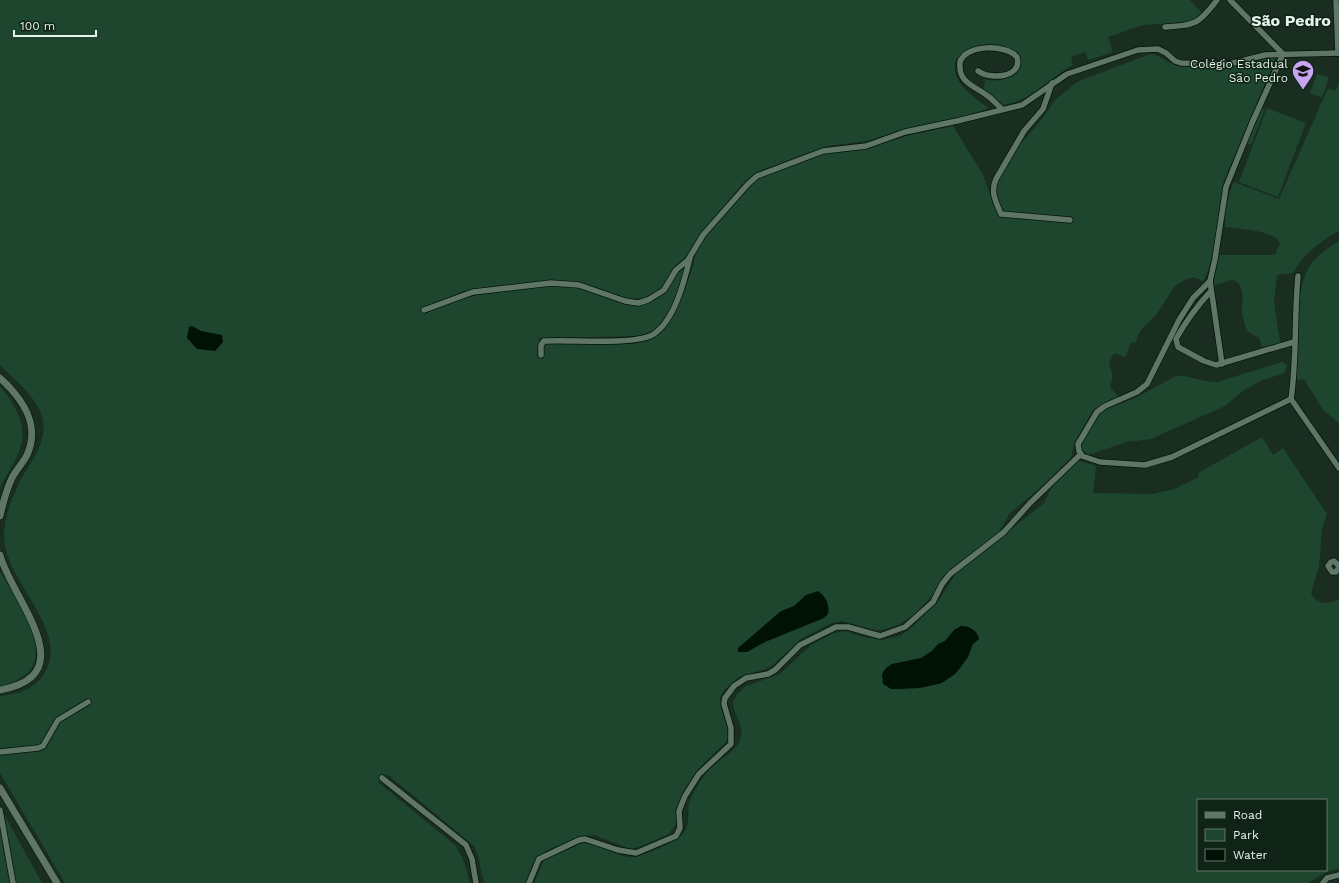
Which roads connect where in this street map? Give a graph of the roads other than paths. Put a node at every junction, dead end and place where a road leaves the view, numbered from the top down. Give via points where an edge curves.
1 (1217, 0) edge
2 (1230, 0) edge
3 (1336, 0) edge
4 (1165, 27) dead end
5 (1338, 53) edge
6 (1283, 54) junction
7 (978, 71) dead end
8 (1052, 82) junction
9 (1002, 110) junction
10 (1070, 220) dead end
11 (691, 255) junction
12 (1298, 276) dead end
13 (1210, 281) junction
14 (1211, 291) junction
15 (424, 310) dead end
16 (1294, 342) junction
17 (541, 355) dead end
18 (1222, 364) junction
19 (0, 378) edge
20 (1291, 399) junction
21 (1081, 454) junction
22 (1339, 468) edge
23 (0, 516) edge
24 (0, 555) edge
25 (0, 690) edge
26 (88, 702) dead end
27 (0, 752) edge
28 (382, 778) dead end
29 (0, 788) edge
30 (0, 810) edge
31 (1338, 875) edge
32 (13, 883) edge
33 (57, 883) edge
34 (476, 883) edge
35 (529, 883) edge
36 (1323, 883) edge

1 - 4 street via 1205,16 1196,22
2 - 6 street
3 - 5 street
5 - 6 street
6 - 8 street via 1261,55 1229,64 1184,63 1175,61 1158,49 1138,50 1067,74
6 - 13 street via 1226,187
7 - 9 street via 996,77 1009,74 1016,68 1017,57 1010,52 985,49 967,53 960,62 965,82 986,95
8 - 9 street via 1027,103
8 - 10 street via 1043,109 1024,131 996,179 993,195 1001,214
9 - 11 street via 905,132 866,146 823,151 756,176 703,235
11 - 15 street via 676,270 668,285 659,294 643,302 625,302 579,285 551,284 473,292
11 - 17 street via 676,303 666,321 654,334 636,340 544,341 541,345
12 - 16 street
13 - 14 street
13 - 21 street via 1193,298 1179,320 1147,384 1137,392 1097,412 1079,441
14 - 18 street
14 - 18 street via 1190,315 1176,342 1178,347 1212,365
16 - 18 street
16 - 20 street via 1295,372
19 - 23 street via 25,406 32,422 27,455 12,477
20 - 21 street via 1158,462 1145,465 1110,464 1094,461
20 - 22 street
21 - 35 street via 1004,532 950,574 928,608 902,629 880,636 848,626 836,627 800,645 768,674 738,682 725,698 724,704 731,728 731,744 699,774 685,796 679,811 680,828 676,836 636,853 618,850 590,840 579,840 539,859
24 - 25 street via 5,571 36,628 41,648 38,667 30,680 16,687
26 - 27 street via 58,720 43,746
28 - 34 street via 466,845 472,859
29 - 33 street
30 - 32 street
31 - 36 street via 1327,878

